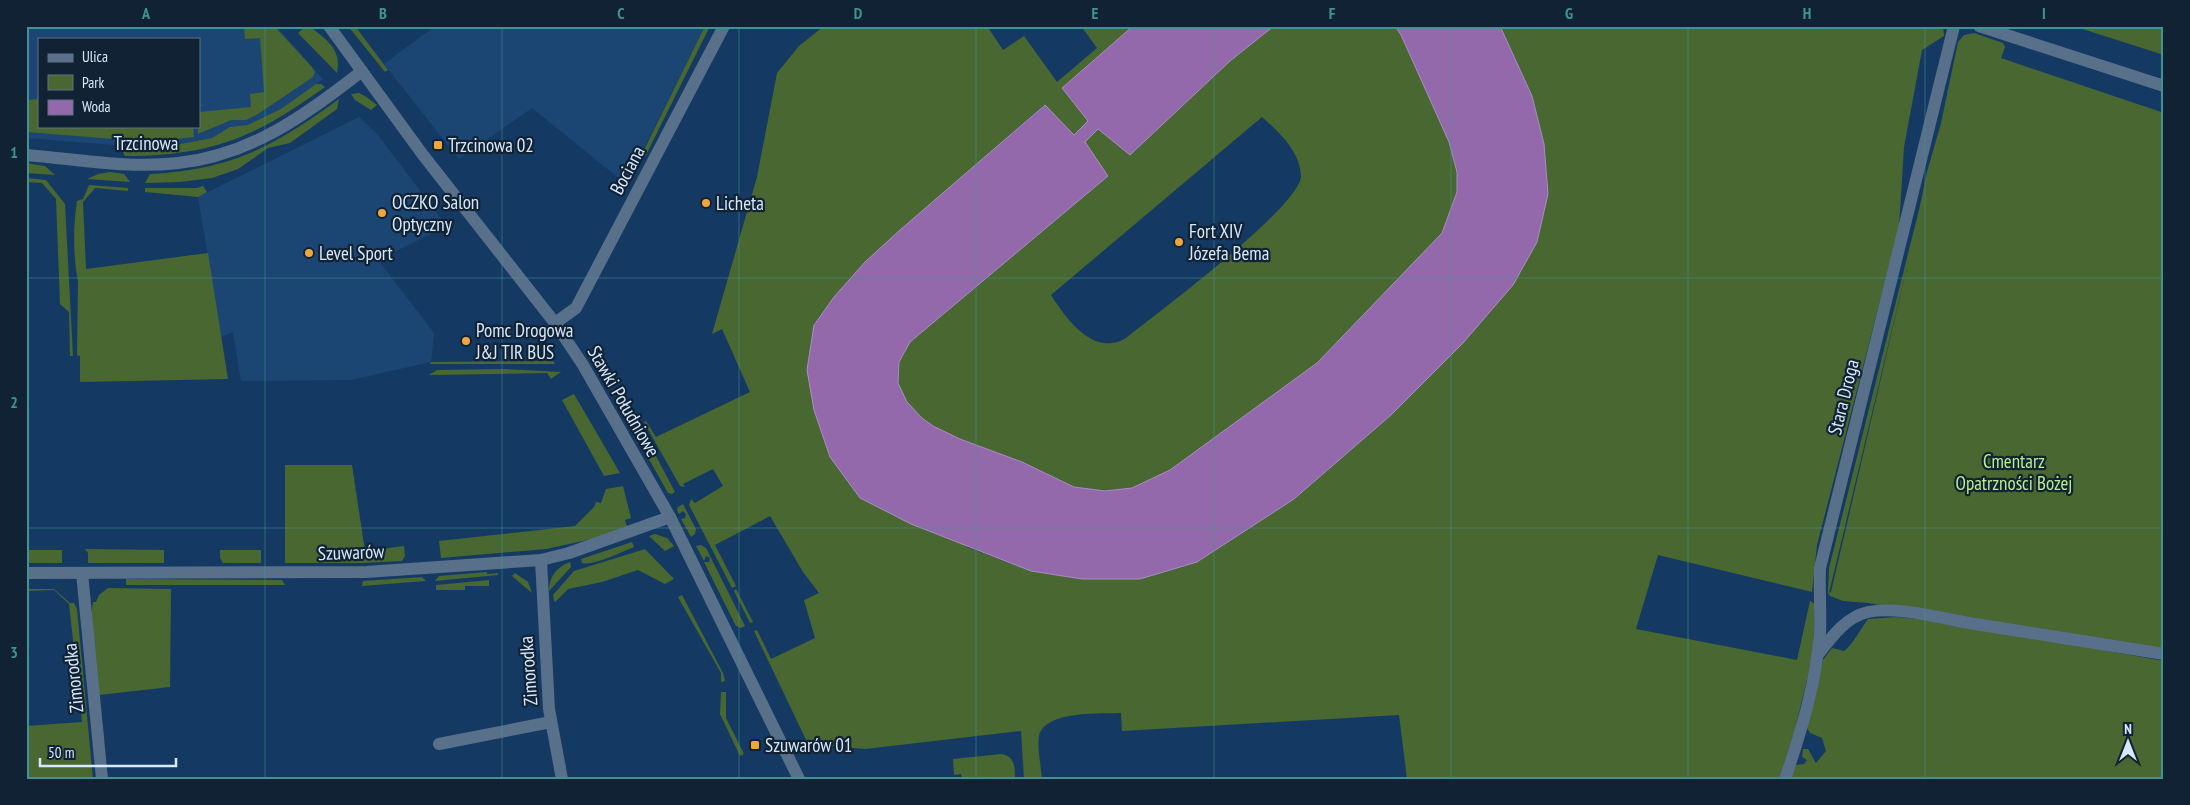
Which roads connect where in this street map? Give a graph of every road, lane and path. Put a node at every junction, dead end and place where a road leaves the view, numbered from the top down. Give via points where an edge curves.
1 (329, 26) edge
2 (724, 26) edge
3 (1954, 26) edge
4 (1979, 26) edge
5 (362, 71) junction
6 (2164, 86) edge
7 (26, 155) edge
8 (555, 323) junction
9 (670, 517) junction
10 (540, 560) junction
11 (26, 573) edge
12 (82, 573) junction
13 (2164, 654) edge
14 (1817, 656) junction
15 (551, 722) junction
16 (439, 744) dead end
17 (102, 779) edge
18 (562, 779) edge
19 (799, 779) edge
20 (1785, 779) edge

1 - 5 street, Stawki Południowe
2 - 8 street, Bociana via 576,308
3 - 14 street, Stara Droga via 1820,568
4 - 6 street
5 - 7 street, Trzcinowa via 274,133 216,156 177,164 146,164
5 - 8 street, Stawki Południowe via 423,155
8 - 9 street, Stawki Południowe via 583,365
9 - 10 street, Szuwarów
9 - 19 street, Stawki Południowe
10 - 12 street, Szuwarów via 366,572
10 - 15 street, Zimorodka
11 - 12 street, Szuwarów
12 - 17 street, Zimorodka
13 - 14 street via 1878,611 1860,615 1846,624
14 - 20 street, Stara Droga via 1800,735
15 - 16 street
15 - 18 street, Zimorodka

